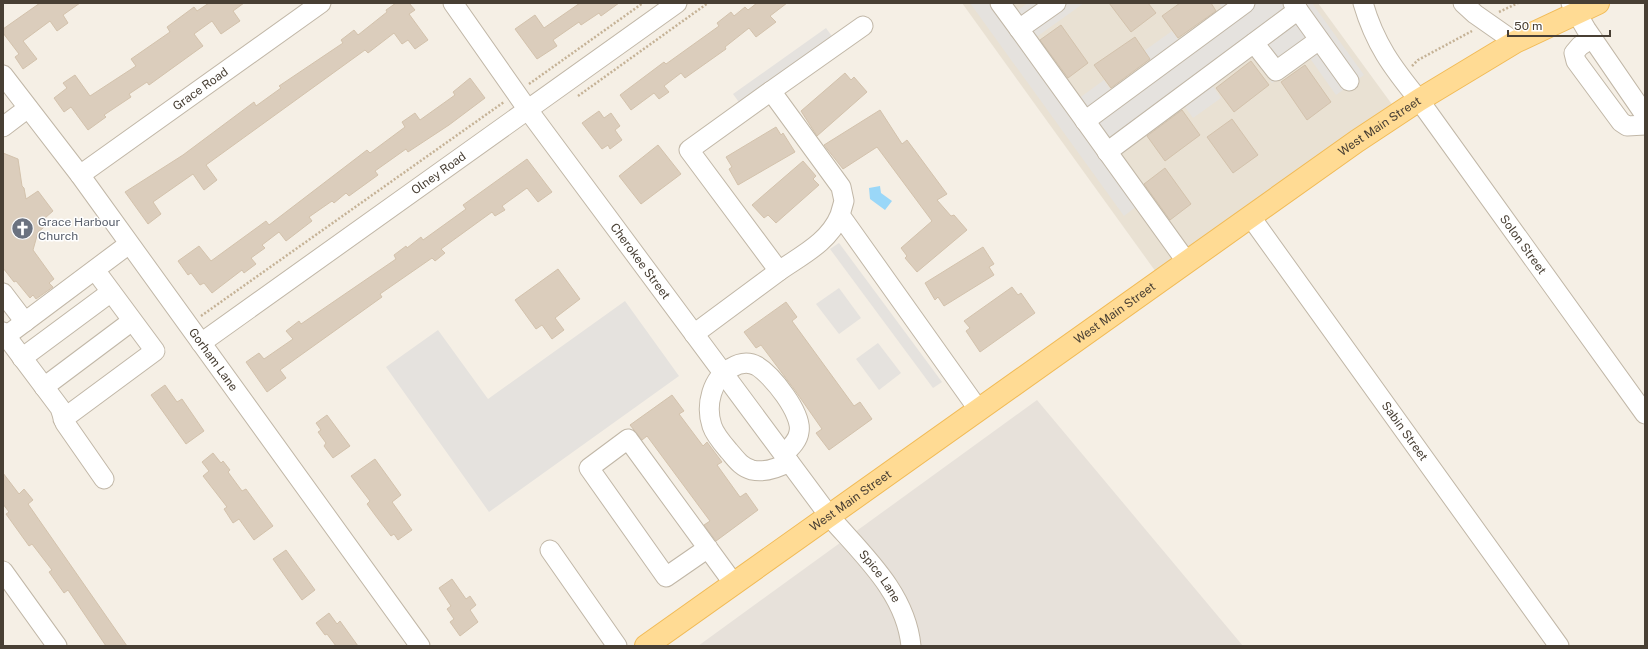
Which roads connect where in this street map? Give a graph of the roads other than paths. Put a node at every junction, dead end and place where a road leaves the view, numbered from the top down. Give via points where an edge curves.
1 (321, 3) edge
2 (453, 3) edge
3 (677, 3) edge
4 (1000, 3) edge
5 (1056, 3) edge
6 (1363, 3) edge
7 (1463, 3) edge
8 (1598, 3) edge
9 (1234, 6) edge
10 (1295, 7) edge
11 (1574, 8) edge
12 (863, 26) dead end
13 (1019, 29) junction
14 (1592, 38) junction
15 (1319, 40) junction
16 (1515, 42) junction
17 (1254, 43) junction
18 (3, 75) edge
19 (1349, 81) dead end
20 (771, 91) junction
21 (1419, 100) junction
22 (28, 108) junction
23 (528, 110) junction
24 (1645, 115) edge
25 (1085, 121) junction
26 (1645, 125) edge
27 (3, 127) edge
28 (1107, 152) junction
29 (80, 175) junction
30 (840, 215) junction
31 (1250, 216) junction
32 (129, 244) junction
33 (1186, 261) junction
34 (95, 270) junction
35 (779, 272) junction
36 (111, 292) junction
37 (3, 294) edge
38 (132, 320) junction
39 (25, 322) junction
40 (4, 334) edge
41 (694, 334) junction
42 (201, 343) junction
43 (22, 358) junction
44 (723, 372) junction
45 (44, 387) junction
46 (978, 409) junction
47 (1645, 414) edge
48 (64, 419) junction
49 (786, 458) junction
50 (104, 479) dead end
51 (830, 516) junction
52 (708, 548) junction
53 (550, 550) dead end
54 (3, 571) edge
55 (734, 584) junction
56 (57, 646) edge
57 (420, 646) edge
58 (617, 646) edge
59 (646, 646) edge
60 (911, 646) edge
61 (1559, 646) edge

1 - 29 street, Grace Road
2 - 23 street, Cherokee Street
3 - 23 street, Olney Road
4 - 13 street
5 - 13 street
6 - 21 street, Solon Street via 1373,34 1400,77
7 - 16 street
8 - 11 main road, West Main Street
9 - 25 street
10 - 15 street
10 - 17 street
11 - 14 street
11 - 16 main road, West Main Street
12 - 20 street
13 - 25 street
14 - 24 street
14 - 26 street via 1574,53 1576,61 1621,122 1627,126
15 - 17 street via 1276,71
15 - 19 street
16 - 21 main road, West Main Street
17 - 28 street
18 - 22 street, Gorham Lane
20 - 30 street via 841,187 844,202
20 - 35 street via 689,150
21 - 31 main road, West Main Street
21 - 47 street, Solon Street
22 - 27 street
22 - 29 street, Gorham Lane
23 - 41 street, Cherokee Street
23 - 42 street, Olney Road
25 - 28 street
28 - 33 street
29 - 32 street, Gorham Lane
30 - 35 street via 835,228 822,241
30 - 46 street
31 - 33 main road, West Main Street
31 - 61 street, Sabin Street
32 - 34 street
32 - 42 street, Gorham Lane
33 - 46 main road, West Main Street
34 - 36 street
34 - 39 street
35 - 41 street
36 - 38 street
36 - 43 street
37 - 39 street
38 - 45 street
38 - 48 street via 155,351
39 - 40 street
40 - 43 street
41 - 44 street, Cherokee Street
42 - 57 street, Gorham Lane
43 - 45 street
44 - 49 street, Cherokee Street
44 - 49 street via 741,362 756,365 769,375 780,389 800,424 800,433
44 - 49 street via 710,394 709,409 712,426 722,442 740,465 752,470 778,468
45 - 48 street via 60,408
46 - 51 main road, West Main Street
48 - 50 street
49 - 51 street, Cherokee Street
51 - 55 main road, West Main Street
51 - 60 street, Spice Lane via 883,578 895,597 903,612
52 - 52 street via 628,439 589,468 666,577
52 - 55 street
53 - 58 street
54 - 56 street
55 - 59 main road, West Main Street

